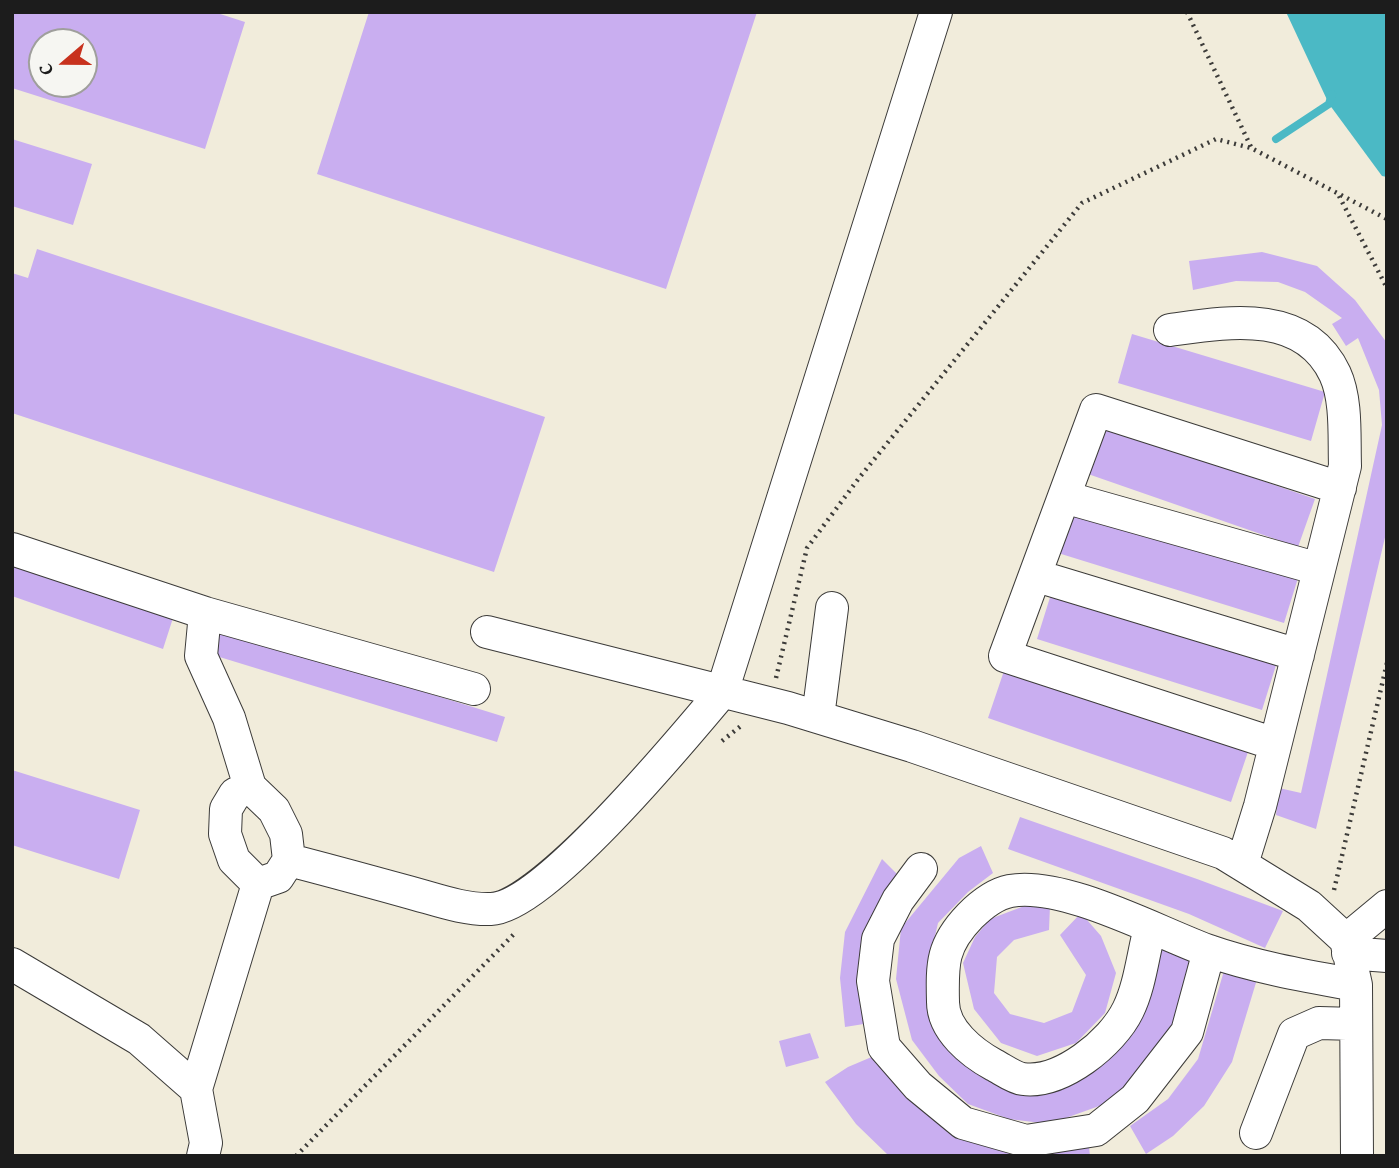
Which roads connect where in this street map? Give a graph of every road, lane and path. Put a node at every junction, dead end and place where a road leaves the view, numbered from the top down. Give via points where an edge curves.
1 (936, 12) edge
2 (1187, 12) edge
3 (1251, 148) junction
4 (1339, 195) junction
5 (1387, 219) edge
6 (1387, 288) edge
7 (1170, 330) dead end
8 (1340, 488) junction
9 (1064, 497) junction
10 (12, 549) edge
11 (1319, 569) junction
12 (1037, 576) junction
13 (832, 608) dead end
14 (205, 613) junction
15 (487, 632) dead end
16 (1298, 654) junction
17 (1387, 663) edge
18 (474, 690) dead end
19 (722, 692) junction
20 (770, 704) junction
21 (818, 717) junction
22 (1275, 744) junction
23 (250, 787) junction
24 (289, 860) junction
25 (1242, 864) junction
26 (921, 869) dead end
27 (258, 884) junction
28 (1387, 906) edge
29 (1150, 928) junction
30 (1340, 938) junction
31 (1209, 951) junction
32 (1387, 956) edge
33 (12, 964) edge
34 (1356, 985) junction
35 (1356, 1024) junction
36 (196, 1089) junction
37 (1256, 1133) dead end
38 (203, 1156) edge
39 (1357, 1156) edge

1 - 19 street
2 - 3 path
3 - 4 path
3 - 20 path via 1216,139 1082,203 807,548
4 - 5 path
4 - 6 path
7 - 8 street via 1258,322 1311,344 1336,376 1345,466
8 - 9 street via 1096,410
8 - 11 street
9 - 11 street
9 - 12 street
10 - 14 street
11 - 16 street
12 - 16 street
12 - 22 street via 1005,656
13 - 21 street
14 - 18 street
14 - 23 street via 201,656 229,719
15 - 19 street
16 - 22 street
17 - 30 path
19 - 20 street
19 - 24 street via 673,751 577,851 522,899 494,909 459,906
20 - 21 street
21 - 25 street via 1223,853
22 - 25 street
23 - 24 street via 274,810 286,834
23 - 27 street via 235,794 226,809 225,834 234,860
24 - 27 street via 278,877
25 - 30 street via 1309,906
26 - 31 street via 878,939 873,981 884,1047 918,1086 963,1123 1026,1141 1096,1130 1135,1098 1187,1032
27 - 36 street
28 - 30 street
29 - 29 street via 1055,891 1009,891 983,903 953,934 942,962 943,1009 955,1035 1022,1080 1063,1072 1105,1044 1129,1010
29 - 31 street
30 - 32 street
30 - 34 street
31 - 34 street
33 - 36 street via 139,1039
34 - 35 street
35 - 37 street via 1319,1023 1294,1034
35 - 39 street
36 - 38 street via 206,1143

